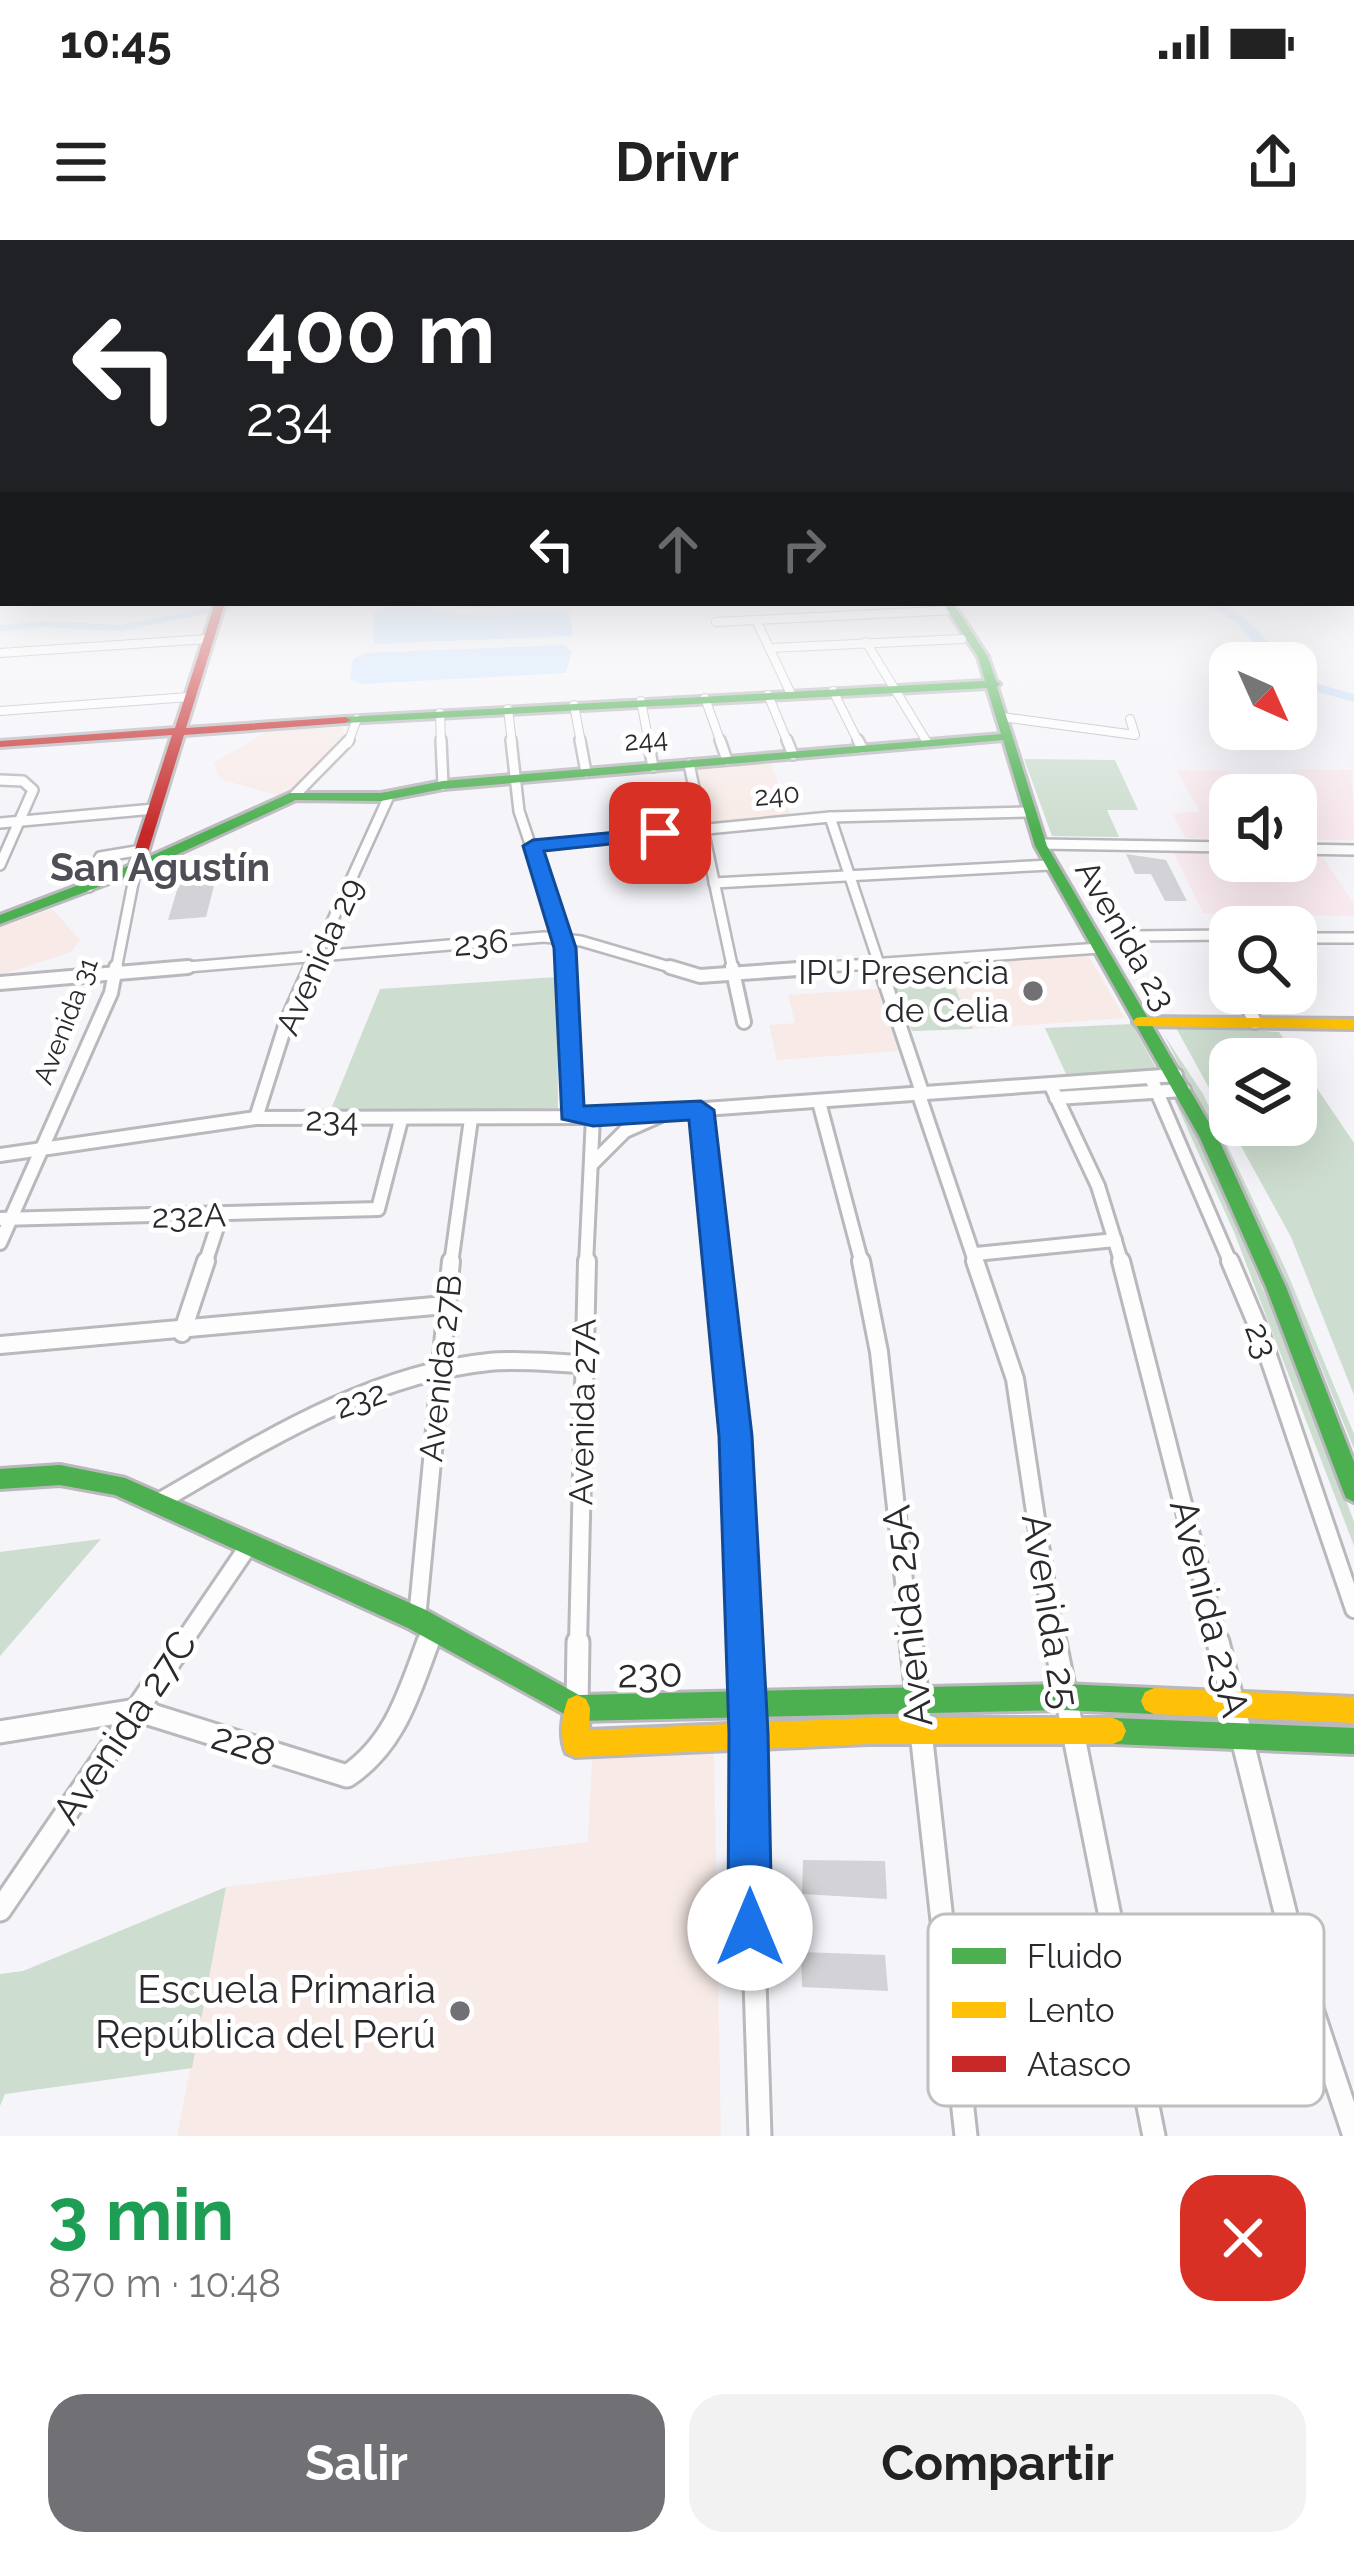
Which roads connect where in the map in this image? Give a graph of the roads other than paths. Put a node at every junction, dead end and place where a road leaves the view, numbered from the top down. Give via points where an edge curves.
1 (202, 654) edge
2 (773, 654) edge
3 (874, 654) edge
4 (983, 654) edge
5 (994, 684) junction
6 (896, 689) junction
7 (833, 692) junction
8 (791, 694) junction
9 (768, 695) junction
10 (189, 697) junction
11 (705, 698) junction
12 (641, 701) junction
13 (574, 705) junction
14 (508, 709) junction
15 (0, 711) edge
16 (440, 713) junction
17 (357, 718) junction
18 (1130, 719) dead end
19 (1003, 727) junction
20 (179, 730) junction
21 (926, 742) junction
22 (0, 744) edge
23 (862, 748) junction
24 (793, 754) junction
25 (727, 760) junction
26 (689, 764) junction
27 (653, 766) junction
28 (586, 772) junction
29 (513, 779) junction
30 (0, 780) edge
31 (443, 785) junction
32 (293, 796) junction
33 (388, 796) junction
34 (154, 809) junction
35 (1027, 812) junction
36 (830, 817) junction
37 (19, 821) junction
38 (0, 823) edge
39 (702, 829) junction
40 (1040, 844) junction
41 (533, 846) junction
42 (1209, 847) edge
43 (1317, 849) edge
44 (1354, 850) edge
45 (139, 859) junction
46 (0, 865) edge
47 (1050, 866) junction
48 (850, 878) junction
49 (714, 883) junction
50 (0, 920) edge
51 (1209, 935) edge
52 (1132, 936) dead end
53 (563, 938) junction
54 (1317, 938) edge
55 (1354, 938) edge
56 (1100, 948) junction
57 (316, 952) junction
58 (879, 964) junction
59 (118, 970) junction
60 (735, 974) junction
61 (0, 983) edge
62 (1251, 1014) edge
63 (744, 1022) dead end
64 (1141, 1022) junction
65 (1255, 1022) junction
66 (1354, 1024) edge
67 (1180, 1083) junction
68 (1154, 1084) junction
69 (1054, 1092) junction
70 (921, 1095) junction
71 (819, 1102) junction
72 (701, 1110) junction
73 (666, 1112) junction
74 (572, 1113) junction
75 (593, 1117) junction
76 (256, 1118) junction
77 (471, 1119) junction
78 (401, 1120) junction
79 (42, 1152) junction
80 (0, 1155) edge
81 (588, 1169) junction
82 (221, 1215) junction
83 (6, 1219) edge
84 (1115, 1240) junction
85 (0, 1244) edge
86 (976, 1254) junction
87 (445, 1305) junction
88 (182, 1333) junction
89 (0, 1345) edge
90 (582, 1364) junction
91 (439, 1370) junction
92 (0, 1479) edge
93 (1354, 1491) edge
94 (157, 1503) junction
95 (248, 1545) junction
96 (1354, 1610) edge
97 (425, 1623) junction
98 (914, 1697) junction
99 (1063, 1697) junction
100 (1233, 1702) junction
101 (747, 1704) junction
102 (577, 1708) junction
103 (136, 1709) junction
104 (1354, 1711) edge
105 (917, 1726) junction
106 (1069, 1726) junction
107 (0, 1732) edge
108 (748, 1733) junction
109 (1241, 1734) junction
110 (1354, 1741) edge
111 (347, 1776) joint
112 (0, 1910) edge
113 (940, 1914) edge
114 (1108, 1914) edge
115 (1286, 1914) edge
116 (1324, 2045) edge
117 (963, 2106) edge
118 (1148, 2106) edge
119 (760, 2136) edge
120 (967, 2136) edge
121 (1154, 2136) edge
122 (1354, 2136) edge

1 - 10 street, Avenida 31
2 - 8 street
3 - 6 street
4 - 5 street, Avenida 23
5 - 6 street
5 - 19 street, Avenida 23
6 - 7 street
6 - 21 street
7 - 8 street
7 - 23 street
8 - 9 street
9 - 11 street
9 - 24 street
10 - 15 street
10 - 20 street, Avenida 31
11 - 12 street
11 - 25 street
12 - 13 street
12 - 27 street
13 - 14 street
13 - 28 street
14 - 16 street
14 - 29 street
16 - 17 street
16 - 31 street
17 - 20 street
17 - 32 street via 333,766
18 - 19 street, 244 via 1135,735
19 - 21 street, 244
19 - 35 street, Avenida 23
20 - 22 street
20 - 34 street, Avenida 31
21 - 23 street, 244
23 - 24 street, 244
24 - 25 street, 244
25 - 26 street, 244
26 - 27 street, 244
26 - 39 street
27 - 28 street, 244
28 - 29 street, 244
29 - 31 street, 244
29 - 41 street
30 - 37 street via 32,783
31 - 33 street, 244
32 - 33 street, 244
32 - 45 street
33 - 57 street, Avenida 29
34 - 37 street
34 - 45 street, Avenida 31
35 - 36 street, 240
35 - 40 street, Avenida 23
36 - 39 street, 240
36 - 48 street, Avenida 25
37 - 38 street
37 - 46 street
39 - 41 street, 240
39 - 49 street
40 - 42 street
40 - 47 street, Avenida 23
41 - 53 street
43 - 44 street
45 - 50 street
45 - 59 street, Avenida 31
47 - 48 street
47 - 56 street, Avenida 23
48 - 49 street
48 - 58 street, Avenida 25
49 - 60 street
51 - 52 street
53 - 57 street, 236
53 - 60 street, 236 via 686,974
53 - 74 street
54 - 55 street
56 - 58 street, 236
56 - 64 street, Avenida 23
57 - 59 street, 236
57 - 76 street, Avenida 29
58 - 60 street, 236
58 - 70 street, Avenida 25
59 - 61 street, 236
59 - 79 street, Avenida 31
60 - 63 street
62 - 65 street
64 - 65 street
64 - 67 street, Avenida 23
65 - 66 street
67 - 68 street, 234
67 - 93 street, Avenida 23 via 1254,1235
68 - 69 street, 234
68 - 96 street, 23 via 1260,1332
69 - 70 street, 234
69 - 84 street, Avenida 23A
70 - 71 street, 234
70 - 86 street, Avenida 25
71 - 72 street, 234
71 - 98 street, Avenida 25A via 879,1352
72 - 73 street, 234
72 - 101 street via 736,1436
73 - 75 street, 234
73 - 81 street, 234 via 625,1131
74 - 75 street, 234
74 - 77 street, 234
75 - 81 street, Avenida 27A
76 - 78 street, 234
76 - 79 street, 234
77 - 78 street, 234
77 - 87 street, Avenida 27B
78 - 82 street, 232A via 378,1209
79 - 80 street, 234
79 - 83 street, Avenida 31
81 - 90 street, Avenida 27A
82 - 83 street, 232A
82 - 88 street
83 - 85 street, Avenida 31
84 - 86 street
84 - 100 street, Avenida 23A
86 - 99 street, Avenida 25 via 1015,1379
87 - 88 street
87 - 91 street, Avenida 27B
88 - 89 street
90 - 91 street, 232 via 484,1362
90 - 102 street, Avenida 27A
91 - 94 street, 232 via 299,1423
91 - 97 street, Avenida 27B
92 - 94 street, 230 via 59,1475 117,1485
94 - 95 street, 230
95 - 97 street, 230
95 - 103 street, Avenida 27C
97 - 102 street, 230
97 - 111 street, Avenida 27B via 386,1744
98 - 99 street, 230
98 - 101 street, 230
98 - 105 street, Avenida 25A
99 - 100 street, 230
99 - 106 street, Avenida 25
100 - 104 street, 230
100 - 109 street, Avenida 23A
101 - 102 street, 230
101 - 108 street
102 - 108 street, 230 via 575,1744
103 - 107 street, 228
103 - 111 street, 228
103 - 112 street, Avenida 27C
105 - 106 street, 230
105 - 108 street, 230
105 - 113 street, Avenida 25A
106 - 109 street, 230
106 - 114 street, Avenida 25
108 - 119 street via 750,2003
109 - 110 street, 230
109 - 115 street, Avenida 23A
116 - 122 street, Avenida 23A
117 - 120 street, Avenida 25A
118 - 121 street, Avenida 25

